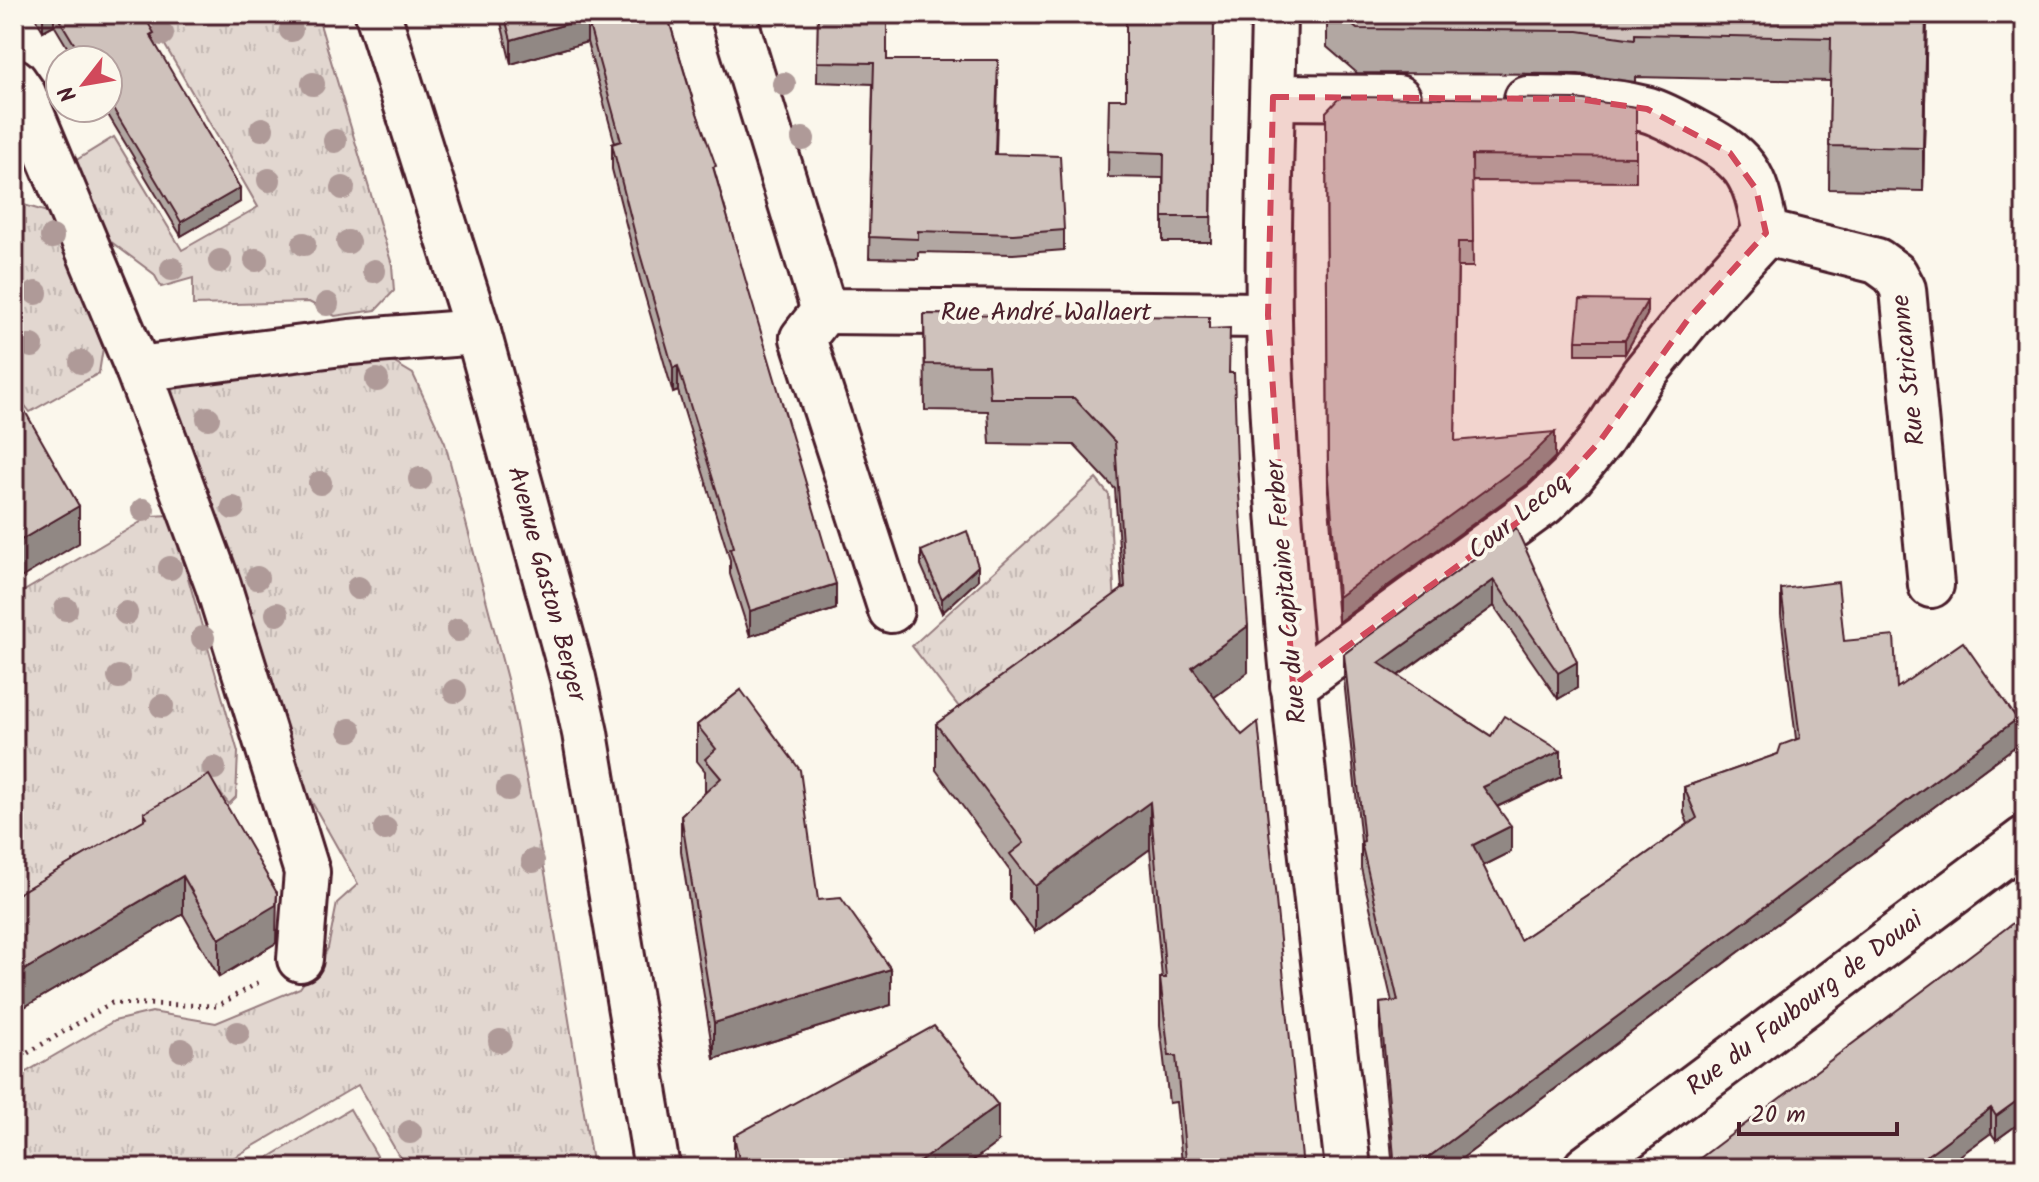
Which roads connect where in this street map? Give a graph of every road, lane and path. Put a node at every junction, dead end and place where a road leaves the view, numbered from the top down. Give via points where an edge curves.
1 (378, 14) edge
2 (733, 14) edge
3 (1274, 14) edge
4 (14, 81) edge
5 (1273, 97) junction
6 (1440, 98) edge
7 (1486, 99) edge
8 (1766, 233) junction
9 (824, 311) junction
10 (1268, 315) junction
11 (478, 332) junction
12 (138, 369) junction
13 (1931, 585) dead end
14 (891, 610) dead end
15 (1293, 686) junction
16 (2025, 839) edge
17 (300, 959) joint
18 (14, 1061) edge
19 (657, 1168) edge
20 (1348, 1168) edge
21 (1586, 1168) edge

1 - 11 street, Avenue Gaston Berger
2 - 9 street
3 - 5 street, Rue du Capitaine Ferber
4 - 12 street
5 - 6 street
5 - 10 street, Rue du Capitaine Ferber
7 - 8 street via 1578,99 1647,109 1675,122 1730,153 1746,170
8 - 13 street, Rue Stricanne via 1877,261 1895,274 1903,289
8 - 15 street, Cour Lecoq via 1669,342 1600,441 1553,494
9 - 10 street, Rue André Wallaert
9 - 14 street via 803,338
10 - 15 street, Rue du Capitaine Ferber
11 - 12 street
11 - 19 street, Avenue Gaston Berger via 576,692
12 - 17 street via 218,585 307,872
15 - 20 street, Rue du Capitaine Ferber
16 - 21 street, Rue du Faubourg de Douai
17 - 18 path via 217,1006 112,1003

